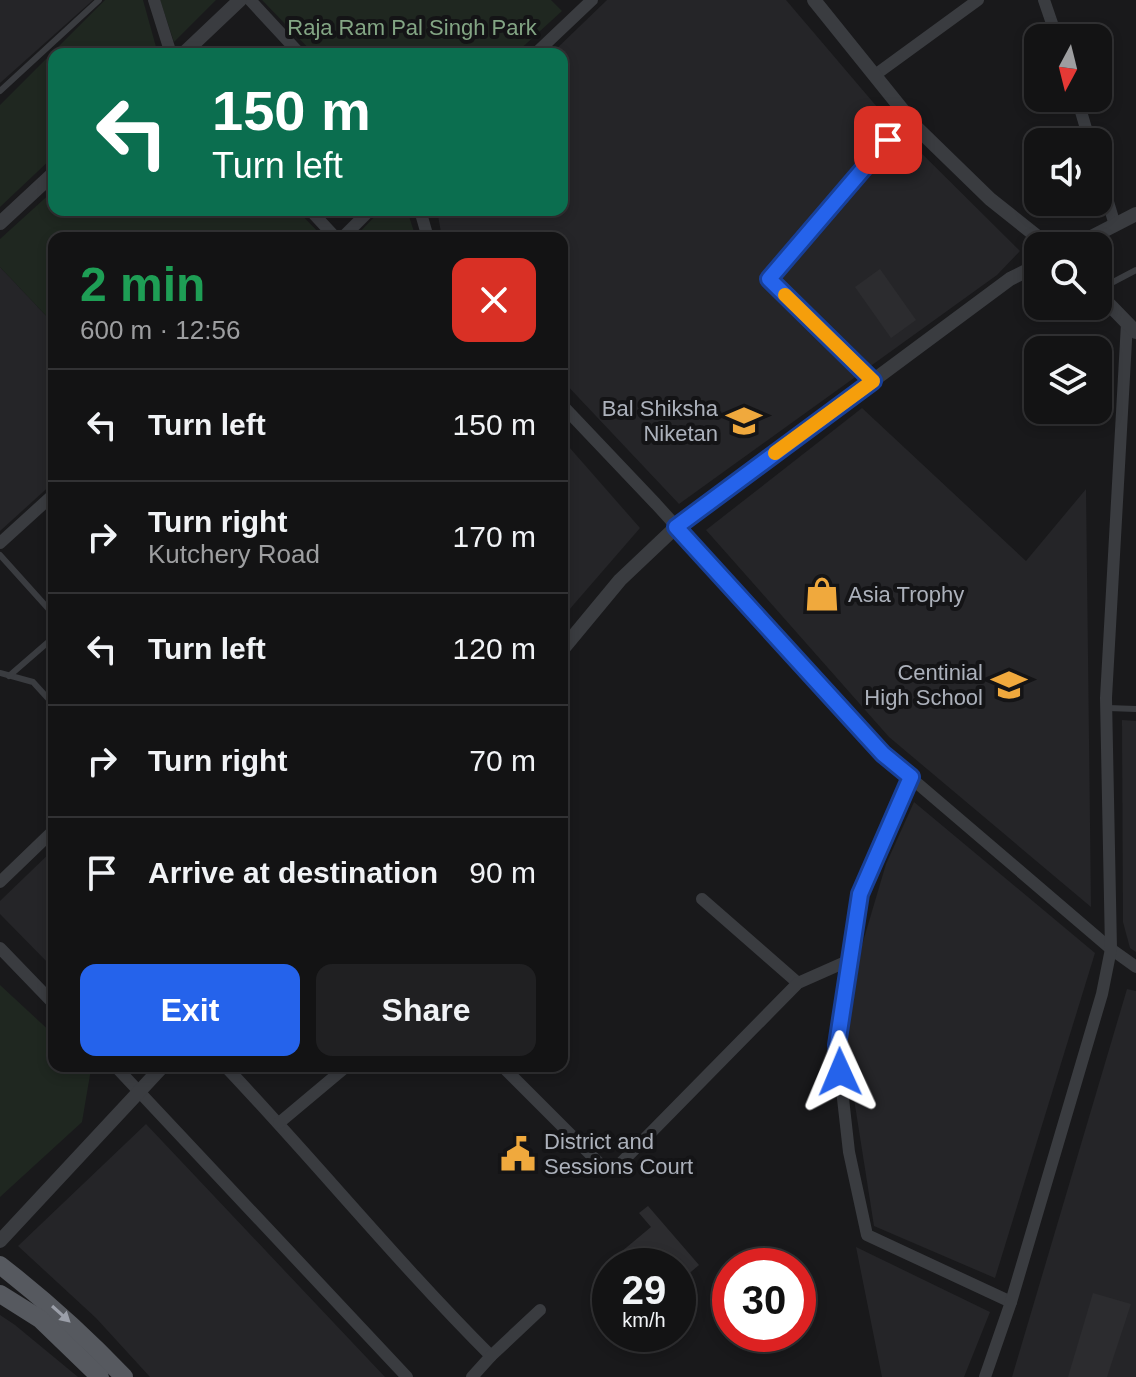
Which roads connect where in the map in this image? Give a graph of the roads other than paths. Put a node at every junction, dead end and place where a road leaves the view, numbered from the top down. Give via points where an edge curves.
1 (99, 0) edge
2 (154, 0) edge
3 (240, 0) edge
4 (250, 0) edge
5 (592, 0) edge
6 (814, 0) edge
7 (978, 0) edge
8 (1044, 0) edge
9 (1052, 24) edge
10 (169, 48) edge
11 (189, 48) edge
12 (294, 48) edge
13 (541, 48) edge
14 (875, 75) junction
15 (0, 91) edge
16 (908, 117) junction
17 (48, 179) edge
18 (1136, 214) edge
19 (1112, 215) edge
20 (316, 216) edge
21 (363, 216) edge
22 (0, 223) edge
23 (1115, 225) junction
24 (333, 232) edge
25 (346, 232) edge
26 (1031, 232) edge
27 (1101, 232) edge
28 (1136, 270) edge
29 (1024, 272) edge
30 (1112, 284) edge
31 (1112, 307) edge
32 (1132, 328) edge
33 (873, 381) junction
34 (568, 411) edge
35 (48, 499) edge
36 (676, 527) junction
37 (0, 543) edge
38 (0, 555) edge
39 (48, 608) edge
40 (48, 642) edge
41 (568, 643) edge
42 (0, 673) edge
43 (9, 676) junction
44 (48, 698) edge
45 (1106, 708) junction
46 (1136, 709) edge
47 (911, 777) junction
48 (48, 836) edge
49 (0, 882) edge
50 (702, 899) dead end
51 (0, 948) edge
52 (1111, 949) junction
53 (850, 960) junction
54 (1136, 967) edge
55 (798, 983) junction
56 (48, 998) edge
57 (121, 1072) edge
58 (157, 1072) edge
59 (231, 1072) edge
60 (340, 1072) edge
61 (508, 1072) edge
62 (139, 1091) junction
63 (279, 1123) junction
64 (0, 1241) edge
65 (0, 1265) edge
66 (0, 1294) edge
67 (1011, 1302) junction
68 (540, 1310) dead end
69 (491, 1356) junction
70 (100, 1377) edge
71 (124, 1377) edge
72 (407, 1377) edge
73 (472, 1377) edge
74 (985, 1377) edge

1 - 15 lane
2 - 10 street
3 - 11 street
4 - 12 street
5 - 13 street
6 - 14 street
7 - 14 street
8 - 9 street
14 - 16 street
16 - 26 street via 990,199
16 - 33 street via 769,279
17 - 22 street
18 - 23 street
19 - 23 street
20 - 24 street
21 - 25 street
23 - 27 street
28 - 30 lane
29 - 33 street
31 - 32 street
32 - 45 street
33 - 36 street
34 - 36 street
35 - 37 street
36 - 41 street via 620,580
36 - 47 street via 883,754
38 - 39 lane
40 - 43 lane
42 - 43 lane
43 - 44 lane via 33,682
45 - 46 lane
45 - 52 street
47 - 52 street
47 - 53 street via 860,894
48 - 49 street
50 - 55 street
51 - 56 street
52 - 54 street
52 - 67 street
53 - 55 street
53 - 67 street via 837,1045 849,1152 867,1235
55 - 61 street via 616,1168 605,1169
57 - 62 street
58 - 62 street
59 - 63 street
60 - 63 street
62 - 64 street
62 - 72 street
63 - 69 street
65 -> 71 main road via 53,1307
66 - 70 main road via 40,1319
67 - 74 street
68 - 69 street
69 - 73 street

